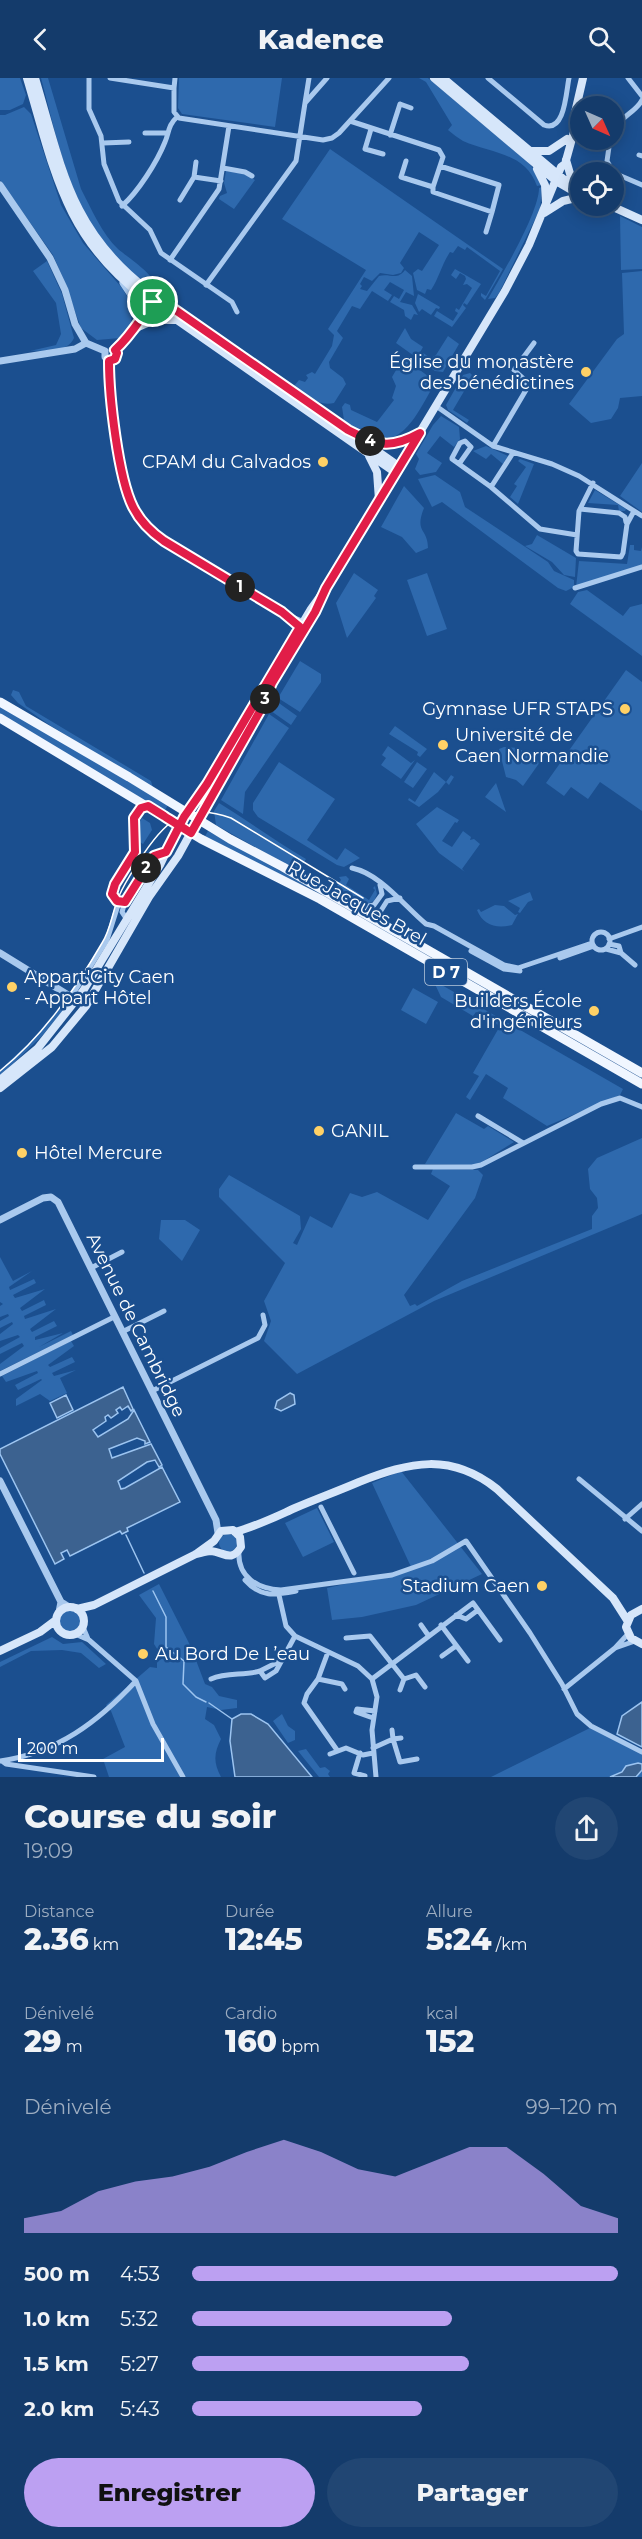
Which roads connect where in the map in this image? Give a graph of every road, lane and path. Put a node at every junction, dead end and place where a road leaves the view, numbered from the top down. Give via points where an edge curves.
1 (27, 78) edge
2 (35, 78) edge
3 (89, 78) edge
4 (110, 78) edge
5 (175, 78) edge
6 (309, 78) edge
7 (327, 78) edge
8 (389, 78) edge
9 (434, 78) edge
10 (443, 78) edge
11 (488, 78) edge
12 (569, 78) edge
13 (583, 78) edge
14 (588, 78) edge
15 (628, 78) edge
16 (174, 88) junction
17 (584, 96) edge
18 (642, 98) edge
19 (305, 103) junction
20 (411, 108) dead end
21 (624, 116) edge
22 (177, 117) junction
23 (350, 121) junction
24 (229, 126) junction
25 (371, 129) junction
26 (496, 131) junction
27 (145, 133) dead end
28 (167, 133) junction
29 (390, 135) junction
30 (300, 136) junction
31 (567, 139) junction
32 (570, 141) edge
33 (103, 142) junction
34 (129, 142) dead end
35 (530, 151) junction
36 (383, 154) dead end
37 (406, 161) dead end
38 (196, 162) dead end
39 (440, 166) junction
40 (223, 168) junction
41 (560, 171) junction
42 (252, 176) dead end
43 (570, 176) edge
44 (194, 177) junction
45 (624, 177) edge
46 (221, 181) junction
47 (570, 182) edge
48 (0, 185) edge
49 (642, 185) edge
50 (433, 187) junction
51 (570, 198) edge
52 (180, 200) dead end
53 (122, 206) junction
54 (544, 210) junction
55 (492, 212) junction
56 (624, 212) edge
57 (642, 220) edge
58 (486, 232) dead end
59 (170, 260) junction
60 (111, 270) junction
61 (206, 285) junction
62 (157, 301) junction
63 (237, 312) dead end
64 (180, 321) junction
65 (138, 327) junction
66 (86, 343) junction
67 (534, 343) dead end
68 (115, 350) junction
69 (105, 351) junction
70 (0, 361) edge
71 (109, 361) junction
72 (436, 406) junction
73 (348, 430) junction
74 (420, 433) junction
75 (493, 446) junction
76 (367, 453) junction
77 (513, 453) junction
78 (459, 464) dead end
79 (398, 470) junction
80 (593, 483) junction
81 (491, 487) junction
82 (380, 500) junction
83 (580, 509) junction
84 (634, 511) junction
85 (642, 516) edge
86 (627, 524) junction
87 (577, 535) junction
88 (642, 567) edge
89 (575, 588) dead end
90 (304, 626) junction
91 (0, 702) edge
92 (0, 718) edge
93 (148, 806) junction
94 (187, 813) junction
95 (198, 820) junction
96 (179, 825) junction
97 (191, 833) junction
98 (166, 852) junction
99 (352, 868) dead end
100 (378, 883) junction
101 (400, 898) junction
102 (341, 900) junction
103 (122, 902) junction
104 (124, 915) junction
105 (353, 919) junction
106 (375, 920) junction
107 (642, 927) edge
108 (593, 944) junction
109 (608, 944) junction
110 (0, 953) edge
111 (621, 953) junction
112 (635, 965) dead end
113 (79, 1001) junction
114 (642, 1073) edge
115 (0, 1080) edge
116 (642, 1084) edge
117 (0, 1088) edge
118 (642, 1107) edge
119 (478, 1116) dead end
120 (523, 1143) junction
121 (415, 1167) dead end
122 (0, 1220) edge
123 (122, 1252) dead end
124 (91, 1268) junction
125 (164, 1311) dead end
126 (262, 1315) dead end
127 (114, 1317) junction
128 (122, 1332) junction
129 (0, 1374) edge
130 (152, 1391) junction
131 (579, 1479) dead end
132 (0, 1481) edge
133 (642, 1504) edge
134 (321, 1508) dead end
135 (625, 1519) junction
136 (216, 1520) junction
137 (257, 1526) junction
138 (231, 1531) junction
139 (642, 1532) edge
140 (218, 1533) junction
141 (214, 1541) junction
142 (240, 1547) junction
143 (218, 1552) junction
144 (196, 1554) junction
145 (229, 1557) junction
146 (354, 1574) dead end
147 (327, 1584) junction
148 (280, 1592) junction
149 (613, 1598) junction
150 (61, 1602) junction
151 (94, 1605) junction
152 (73, 1608) junction
153 (639, 1610) edge
154 (58, 1616) junction
155 (627, 1620) junction
156 (84, 1623) junction
157 (421, 1625) dead end
158 (441, 1625) junction
159 (59, 1630) junction
160 (40, 1632) junction
161 (75, 1634) junction
162 (628, 1634) junction
163 (428, 1635) junction
164 (295, 1636) junction
165 (346, 1638) dead end
166 (89, 1640) junction
167 (500, 1640) dead end
168 (638, 1642) edge
169 (456, 1646) junction
170 (615, 1648) junction
171 (0, 1651) edge
172 (328, 1652) junction
173 (442, 1656) dead end
174 (468, 1661) dead end
175 (393, 1663) junction
176 (211, 1679) dead end
177 (318, 1679) junction
178 (372, 1679) junction
179 (404, 1679) junction
180 (136, 1681) junction
181 (425, 1687) dead end
182 (345, 1689) dead end
183 (564, 1689) junction
184 (400, 1690) dead end
185 (375, 1711) junction
186 (374, 1718) junction
187 (392, 1730) dead end
188 (401, 1738) dead end
189 (393, 1739) junction
190 (337, 1750) junction
191 (373, 1750) junction
192 (642, 1752) edge
193 (330, 1754) dead end
194 (360, 1754) junction
195 (417, 1759) dead end
196 (1, 1761) edge
197 (365, 1776) edge
198 (94, 1777) edge
199 (183, 1777) edge
200 (376, 1777) edge

1 - 60 main road via 66,203
2 - 62 main road via 68,188 85,223 115,262
3 - 33 street via 89,109
4 - 16 street
5 - 16 street
6 - 19 street
7 - 19 street
8 - 23 street
9 - 26 main road
10 - 35 main road
11 - 12 street via 550,127 560,119
13 - 31 main road
14 - 17 main road
15 - 18 street
16 - 22 street
18 - 21 street via 639,106
19 - 30 street
20 - 29 street via 400,104
22 - 24 street
22 - 28 street
23 - 25 street
23 - 30 street via 332,138
24 - 30 street
24 - 40 street
25 - 29 street
25 - 36 street via 365,149
26 - 41 main road
26 - 54 main road via 539,171 545,185
27 - 28 street
28 - 53 street via 132,197
29 - 39 street via 439,150 443,157
30 - 61 street via 296,161
31 - 35 main road via 549,151
31 - 41 main road
32 - 41 main road
33 - 34 street
33 - 53 street via 104,164
35 - 41 main road
37 - 50 street via 401,177
38 - 44 street
39 - 50 street
39 - 55 street via 499,185
40 - 42 street
40 - 46 street
41 - 43 main road
41 - 47 main road
41 - 54 main road
44 - 46 street
44 - 52 street
45 - 49 street
46 - 59 street via 218,192
48 - 66 street via 50,258
50 - 55 street via 438,195
51 - 54 main road
53 - 59 street via 145,225 161,253
54 - 72 main road via 510,283
55 - 58 street
56 - 57 main road
59 - 61 street
60 - 62 main road
60 - 65 street via 132,293 137,304
61 - 63 street via 232,302
62 - 64 main road
62 - 65 street via 140,319
62 - 73 main road
64 - 65 main road via 161,318
64 - 76 main road
65 - 68 street
66 - 69 street
66 - 70 street via 75,349
67 - 75 street via 514,370 525,380 526,390
68 - 69 street
68 - 71 street via 116,357
69 - 71 street
71 - 90 street via 123,477 136,513 164,541
72 - 74 main road
72 - 75 street
73 - 74 main road via 380,444 402,442
73 - 79 main road
74 - 79 main road
75 - 77 street
76 - 79 main road
76 - 82 main road via 377,472
77 - 80 street via 555,465
77 - 81 street
78 - 81 street
79 - 82 main road
80 - 83 street
80 - 84 street
81 - 87 street via 540,529
82 - 90 main road
83 - 86 street via 619,513
83 - 87 street
84 - 85 street
84 - 86 street
86 - 87 street via 623,553 617,558 578,554
88 - 89 street
90 - 94 main road
90 - 95 main road
91 - 94 main road, D 7
92 - 93 main road, D 7
93 - 96 main road, D 7
93 - 103 street via 132,820 135,852 113,889 115,899
94 - 95 main road, Rue Jacques Brel / D 7
94 - 96 main road
95 - 97 main road
95 - 102 main road, Rue Jacques Brel / D 7
96 - 97 main road, Rue Jacques Brel / D 7
96 - 98 main road
97 - 105 main road, Rue Jacques Brel / D 7
97 - 113 main road via 134,921 116,957
98 - 103 street via 154,856
98 - 104 main road
99 - 100 street
100 - 101 street
100 - 102 street via 382,894 374,905 364,907
101 - 106 street via 388,900
101 - 108 street via 431,926 504,965 518,968
102 - 106 main road, Rue Jacques Brel / D 7
103 - 104 street
103 - 113 street
104 - 113 main road via 113,943
105 - 106 main road
105 - 116 main road, Rue Jacques Brel / D 7
106 - 114 main road, Rue Jacques Brel / D 7
107 - 109 street
108 - 109 street via 600,950
108 - 109 street via 594,936 604,933
109 - 111 street
109 - 111 street via 619,946
110 - 113 street
111 - 112 street
113 - 115 main road via 38,1048
113 - 117 main road via 62,1035
118 - 120 street via 620,1098
119 - 120 street
120 - 121 street via 472,1167
122 - 124 street, Avenue de Cambridge via 43,1198 54,1198
123 - 124 street
124 - 127 street, Avenue de Cambridge
125 - 128 street
126 - 130 street via 264,1324 258,1338
127 - 128 street, Avenue de Cambridge
127 - 129 street
128 - 130 street, Avenue de Cambridge
130 - 136 street, Avenue de Cambridge
131 - 135 street
132 - 150 street
133 - 135 street
134 - 146 street
135 - 139 street
136 - 138 street, Avenue de Cambridge
136 - 140 street, Avenue de Cambridge
137 - 138 main road
137 - 142 main road
137 - 149 main road via 391,1470 420,1464 454,1467 477,1475 497,1489
138 - 140 main road
138 - 142 main road via 240,1538
140 - 141 main road
141 - 143 main road
141 - 144 main road
142 - 145 main road
142 - 148 street via 239,1563 250,1581
143 - 144 main road
143 - 145 main road
144 - 151 main road
145 - 148 street via 254,1589 267,1595
147 - 148 street
147 - 148 street
147 - 183 street via 413,1569 466,1541
148 - 164 street via 286,1626
149 - 153 main road
149 - 155 main road
150 - 152 street
150 - 154 street
151 - 152 main road
151 - 156 main road
152 - 154 main road
152 - 156 main road
153 - 155 main road
154 - 159 main road
154 - 160 main road
155 - 162 main road
156 - 161 main road
156 - 166 street
157 - 163 street
158 - 163 street
158 - 167 street via 473,1603
158 - 169 street
159 - 160 main road
159 - 161 main road
160 - 171 main road
161 - 166 street
162 - 168 main road
162 - 170 street
163 - 175 street
164 - 172 street
164 - 176 street via 278,1662 260,1671
165 - 175 street via 370,1636
166 - 180 street
168 - 170 street
169 - 173 street
169 - 174 street
170 - 183 street
172 - 177 street
172 - 178 street via 358,1666
175 - 178 street
175 - 179 street
177 - 182 street via 342,1684
177 - 190 street via 304,1703
178 - 185 street via 377,1693
179 - 181 street via 416,1675
179 - 184 street
180 - 196 street via 72,1737
180 - 199 street via 153,1724
183 - 192 street via 585,1722
185 - 186 street
185 - 186 street via 357,1709 358,1714
186 - 191 street
187 - 189 street
188 - 189 street
189 - 191 street
189 - 195 street via 400,1762
190 - 193 street
190 - 194 street via 349,1748
191 - 194 street
191 - 200 street
194 - 197 street via 354,1773
196 - 198 street

